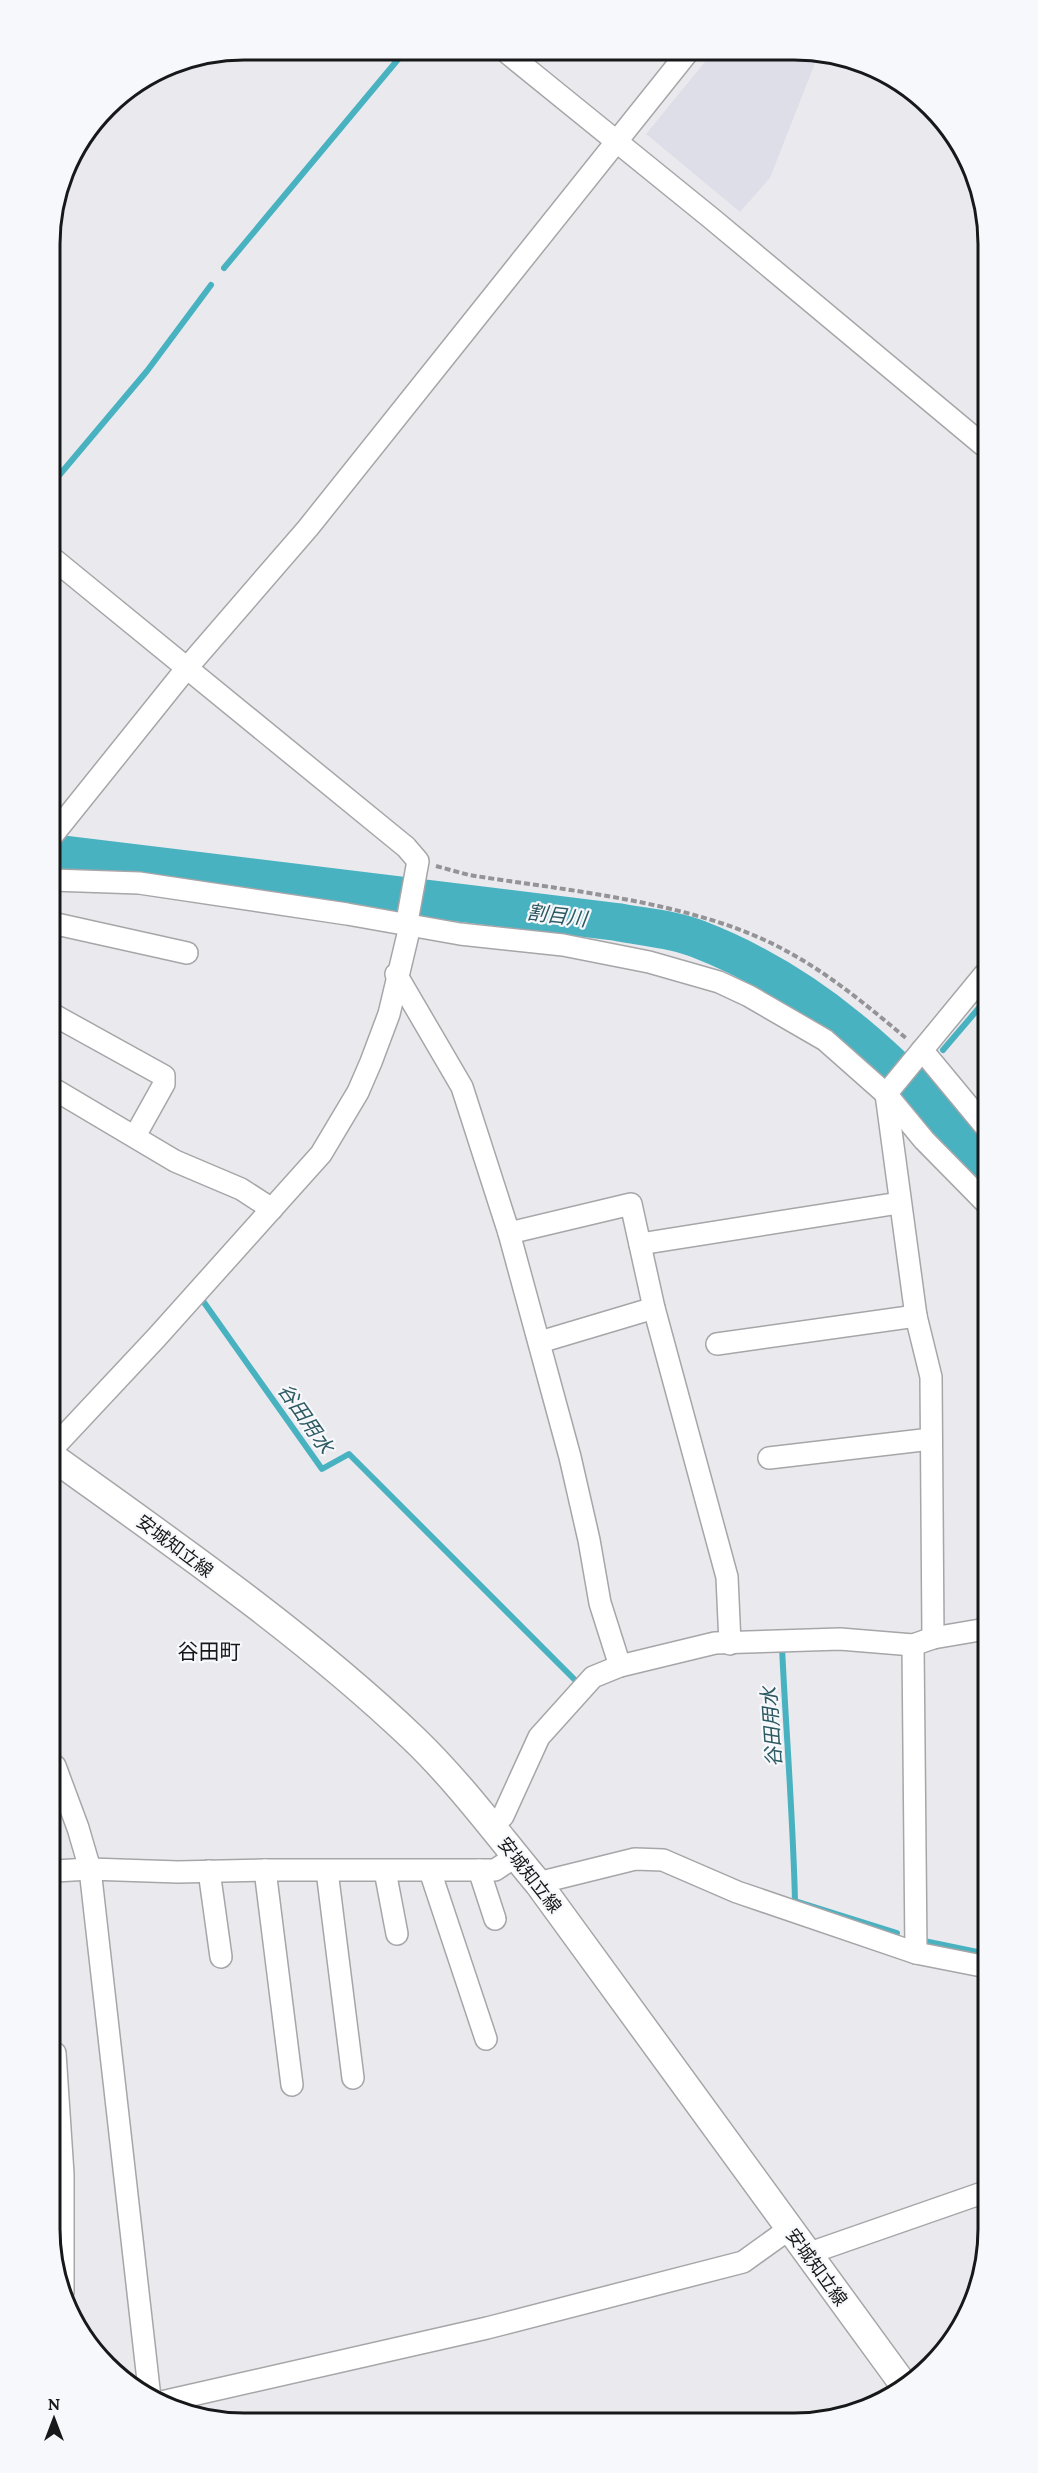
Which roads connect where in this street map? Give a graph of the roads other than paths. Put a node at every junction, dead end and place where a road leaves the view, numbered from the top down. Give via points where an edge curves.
1 (516, 60) edge
2 (682, 60) edge
3 (615, 143) junction
4 (978, 441) edge
5 (60, 564) edge
6 (186, 669) junction
7 (60, 826) edge
8 (60, 880) edge
9 (409, 921) junction
10 (60, 925) edge
11 (187, 953) dead end
12 (396, 974) junction
13 (978, 982) edge
14 (60, 1018) edge
15 (922, 1050) junction
16 (60, 1093) edge
17 (886, 1094) junction
18 (978, 1118) edge
19 (135, 1136) junction
20 (978, 1195) edge
21 (899, 1203) junction
22 (272, 1209) junction
23 (509, 1233) junction
24 (640, 1244) junction
25 (654, 1308) junction
26 (916, 1316) junction
27 (540, 1341) junction
28 (717, 1344) dead end
29 (931, 1439) junction
30 (60, 1441) edge
31 (769, 1458) dead end
32 (60, 1462) edge
33 (978, 1630) edge
34 (933, 1638) junction
35 (730, 1644) junction
36 (913, 1645) junction
37 (620, 1666) junction
38 (60, 1782) edge
39 (493, 1826) junction
40 (516, 1856) junction
41 (90, 1869) junction
42 (265, 1870) junction
43 (479, 1870) junction
44 (60, 1871) edge
45 (209, 1871) junction
46 (327, 1871) junction
47 (385, 1871) junction
48 (430, 1871) junction
49 (538, 1882) junction
50 (495, 1919) dead end
51 (398, 1934) dead end
52 (916, 1953) junction
53 (221, 1957) dead end
54 (978, 1964) edge
55 (486, 2039) dead end
56 (353, 2078) dead end
57 (292, 2085) dead end
58 (60, 2129) edge
59 (978, 2194) edge
60 (789, 2229) junction
61 (807, 2254) junction
62 (63, 2259) edge
63 (900, 2379) edge
64 (149, 2386) edge
65 (174, 2399) edge

1 - 3 street
2 - 3 street
3 - 4 street
3 - 6 street via 308,528
5 - 6 street
6 - 7 street
6 - 9 street via 406,847 418,868
8 - 9 street via 138,883
9 - 12 street
9 - 17 street via 613,954 719,982 825,1040
10 - 11 street
12 - 22 street via 389,1014 358,1092 321,1154
12 - 23 street via 462,1087
13 - 15 street
14 - 19 street via 164,1076 164,1084
15 - 17 street
15 - 18 street
16 - 19 street
17 - 20 street
17 - 21 street
19 - 22 street via 175,1161 241,1189
21 - 24 street
21 - 26 street
22 - 30 street
23 - 24 street via 631,1204
23 - 27 street
24 - 25 street
25 - 27 street
25 - 35 street via 727,1577
26 - 28 street
26 - 29 street via 931,1377
27 - 37 street via 572,1467 600,1604
29 - 31 street
29 - 34 street
32 - 39 main road, 安城知立線 via 303,1644 413,1739
33 - 34 street
34 - 36 street
35 - 36 street via 840,1640
35 - 37 street via 715,1643
36 - 52 street
37 - 39 street via 593,1677 539,1737 503,1816
38 - 41 street
39 - 40 main road, 安城知立線
40 - 43 street via 495,1870
40 - 49 main road, 安城知立線
41 - 44 street
41 - 45 street
41 - 64 street
42 - 45 street
42 - 46 street
42 - 57 street
43 - 48 street
43 - 50 street
45 - 53 street
46 - 47 street
46 - 56 street
47 - 48 street
47 - 51 street
48 - 55 street
49 - 52 street via 635,1859 663,1860 737,1892
49 - 60 main road, 安城知立線
52 - 54 street
58 - 62 street
59 - 61 street
60 - 61 main road, 安城知立線
60 - 65 street via 743,2262 488,2328
61 - 63 main road, 安城知立線

